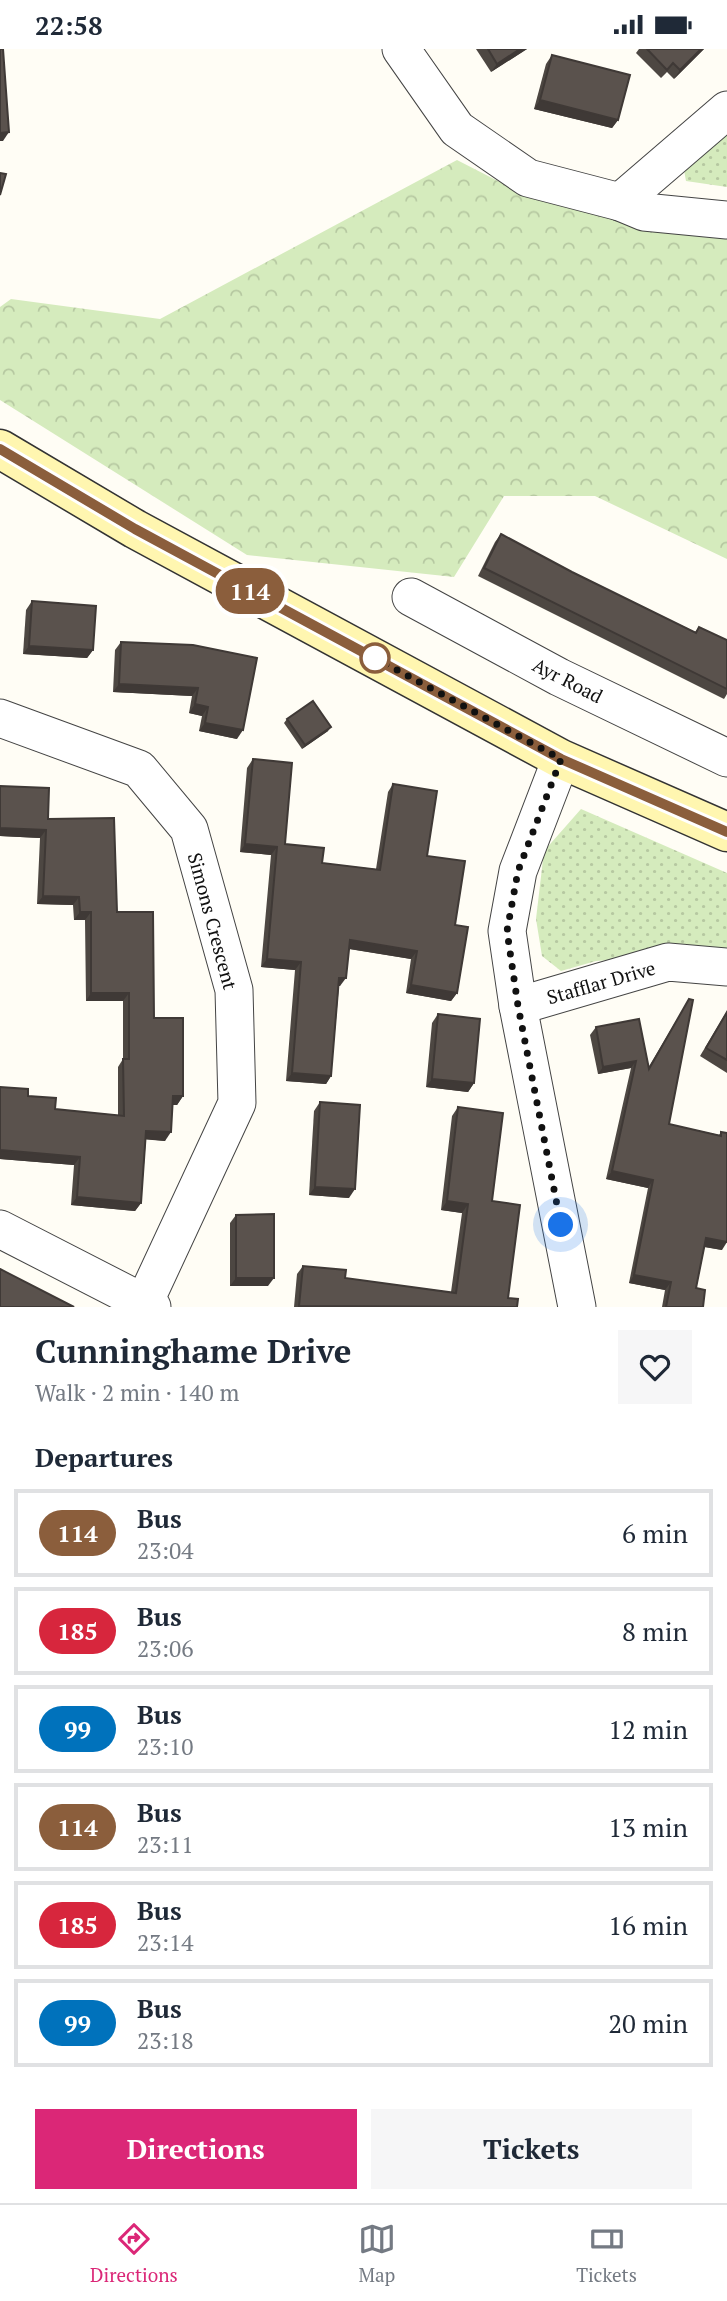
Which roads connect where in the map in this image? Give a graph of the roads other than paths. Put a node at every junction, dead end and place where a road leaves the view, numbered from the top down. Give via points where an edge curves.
1 (401, 49) edge
2 (727, 110) edge
3 (620, 202) junction
4 (727, 220) edge
5 (0, 449) edge
6 (411, 597) dead end
7 (0, 717) edge
8 (727, 758) edge
9 (561, 759) junction
10 (727, 832) edge
11 (727, 967) edge
12 (518, 1006) junction
13 (0, 1229) edge
14 (148, 1305) edge
15 (577, 1307) edge

1 - 3 street via 457,129 528,178
2 - 3 street
3 - 4 street via 645,212
5 - 9 main road via 135,529
6 - 8 street, Ayr Road via 559,677
7 - 14 street, Simons Crescent via 139,769 189,829 233,989 237,1103
9 - 10 main road
9 - 12 street via 518,871 509,919
11 - 12 street, Stafflar Drive via 668,963
12 - 15 street
13 - 14 street

